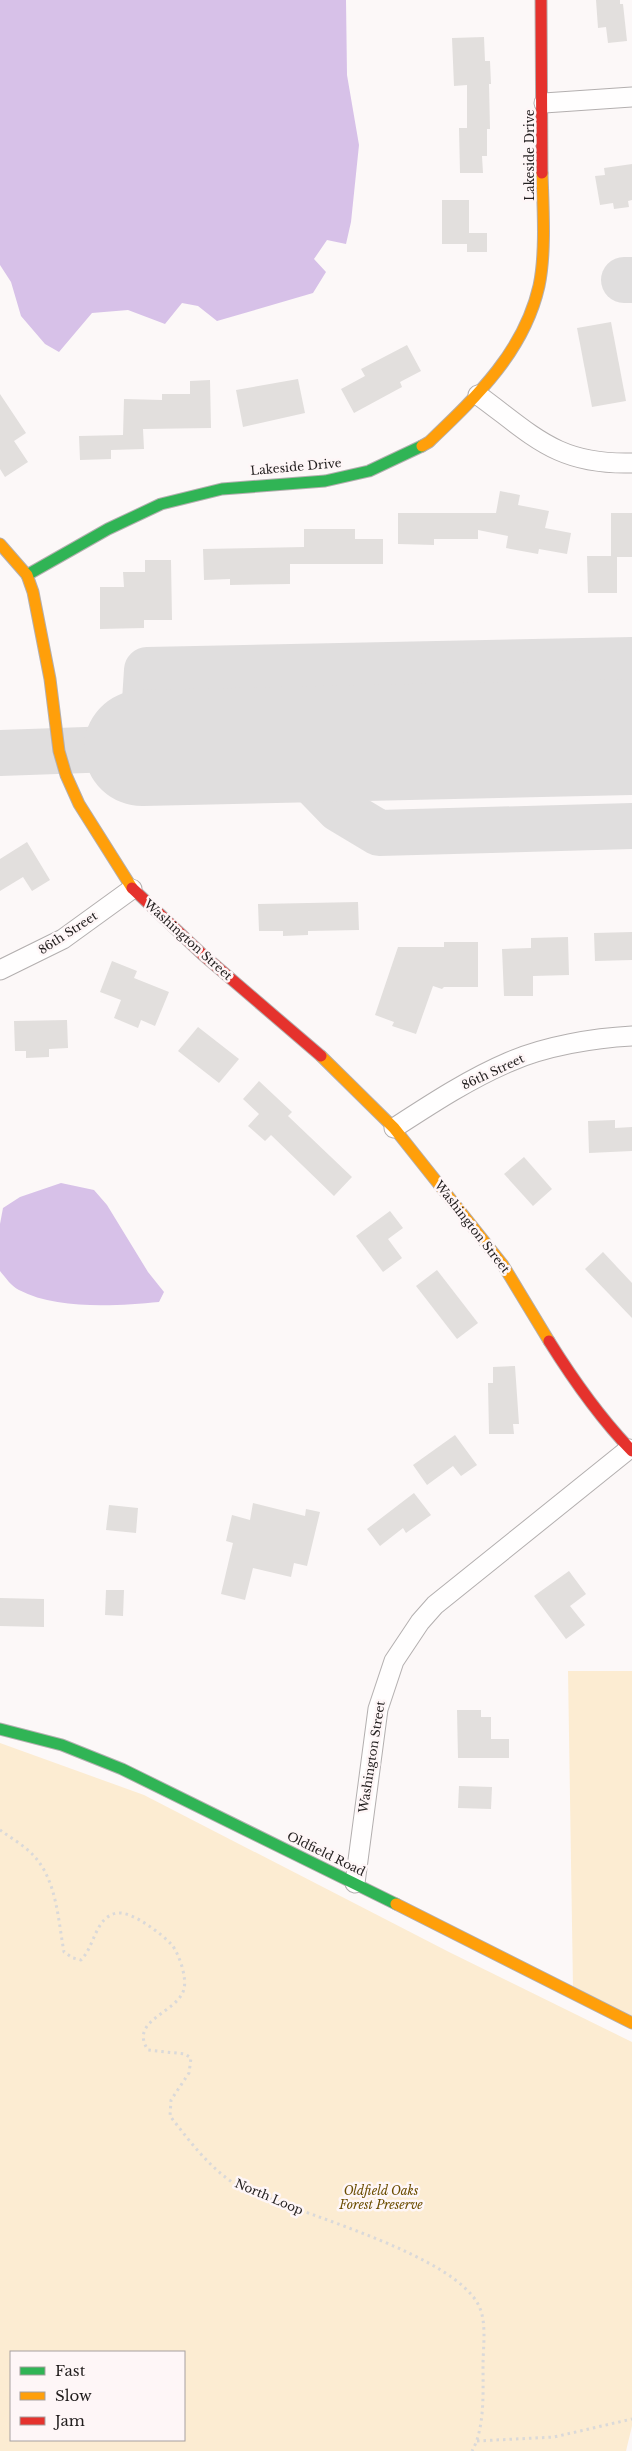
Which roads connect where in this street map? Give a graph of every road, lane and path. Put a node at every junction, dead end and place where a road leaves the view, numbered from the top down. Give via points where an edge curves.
1 (541, 0) edge
2 (632, 97) edge
3 (544, 103) junction
4 (478, 395) junction
5 (632, 463) edge
6 (0, 544) edge
7 (27, 575) junction
8 (132, 890) junction
9 (0, 970) edge
10 (632, 1036) edge
11 (394, 1128) junction
12 (630, 1450) edge
13 (0, 1730) edge
14 (0, 1830) edge
15 (356, 1883) junction
16 (632, 2023) edge
17 (632, 2418) edge
18 (477, 2441) junction
19 (472, 2451) edge

1 - 3 street, Lakeside Drive
2 - 3 street
3 - 4 street, Lakeside Drive via 543,234 539,286 521,338
4 - 5 street via 551,448 592,462
4 - 7 street, Lakeside Drive via 428,442 390,462 325,481 238,486 161,504 108,529
6 - 7 street
7 - 8 street, Washington Street via 43,635 59,752 66,775 79,804
8 - 9 street, 86th Street via 63,938
8 - 11 street, Washington Street via 325,1059
10 - 11 street, 86th Street via 574,1044 511,1061
11 - 12 street, Washington Street via 503,1265 577,1386
12 - 15 street, Washington Street via 435,1605 407,1640 394,1661 378,1709
13 - 15 street, Oldfield Road via 30,1735 73,1749
14 - 18 path, North Loop via 33,1855 44,1869 52,1891 64,1952 81,1960 89,1952 99,1924 115,1913 128,1914 139,1920 172,1946 183,1972 185,1987 181,1998 147,2024 143,2042 148,2050 185,2054 191,2058 189,2073 171,2100 170,2116 200,2154 232,2182 429,2263 472,2296 479,2306 483,2324 483,2388
15 - 16 street, Oldfield Road via 486,1952
17 - 18 path via 554,2437
18 - 19 path, North Loop

